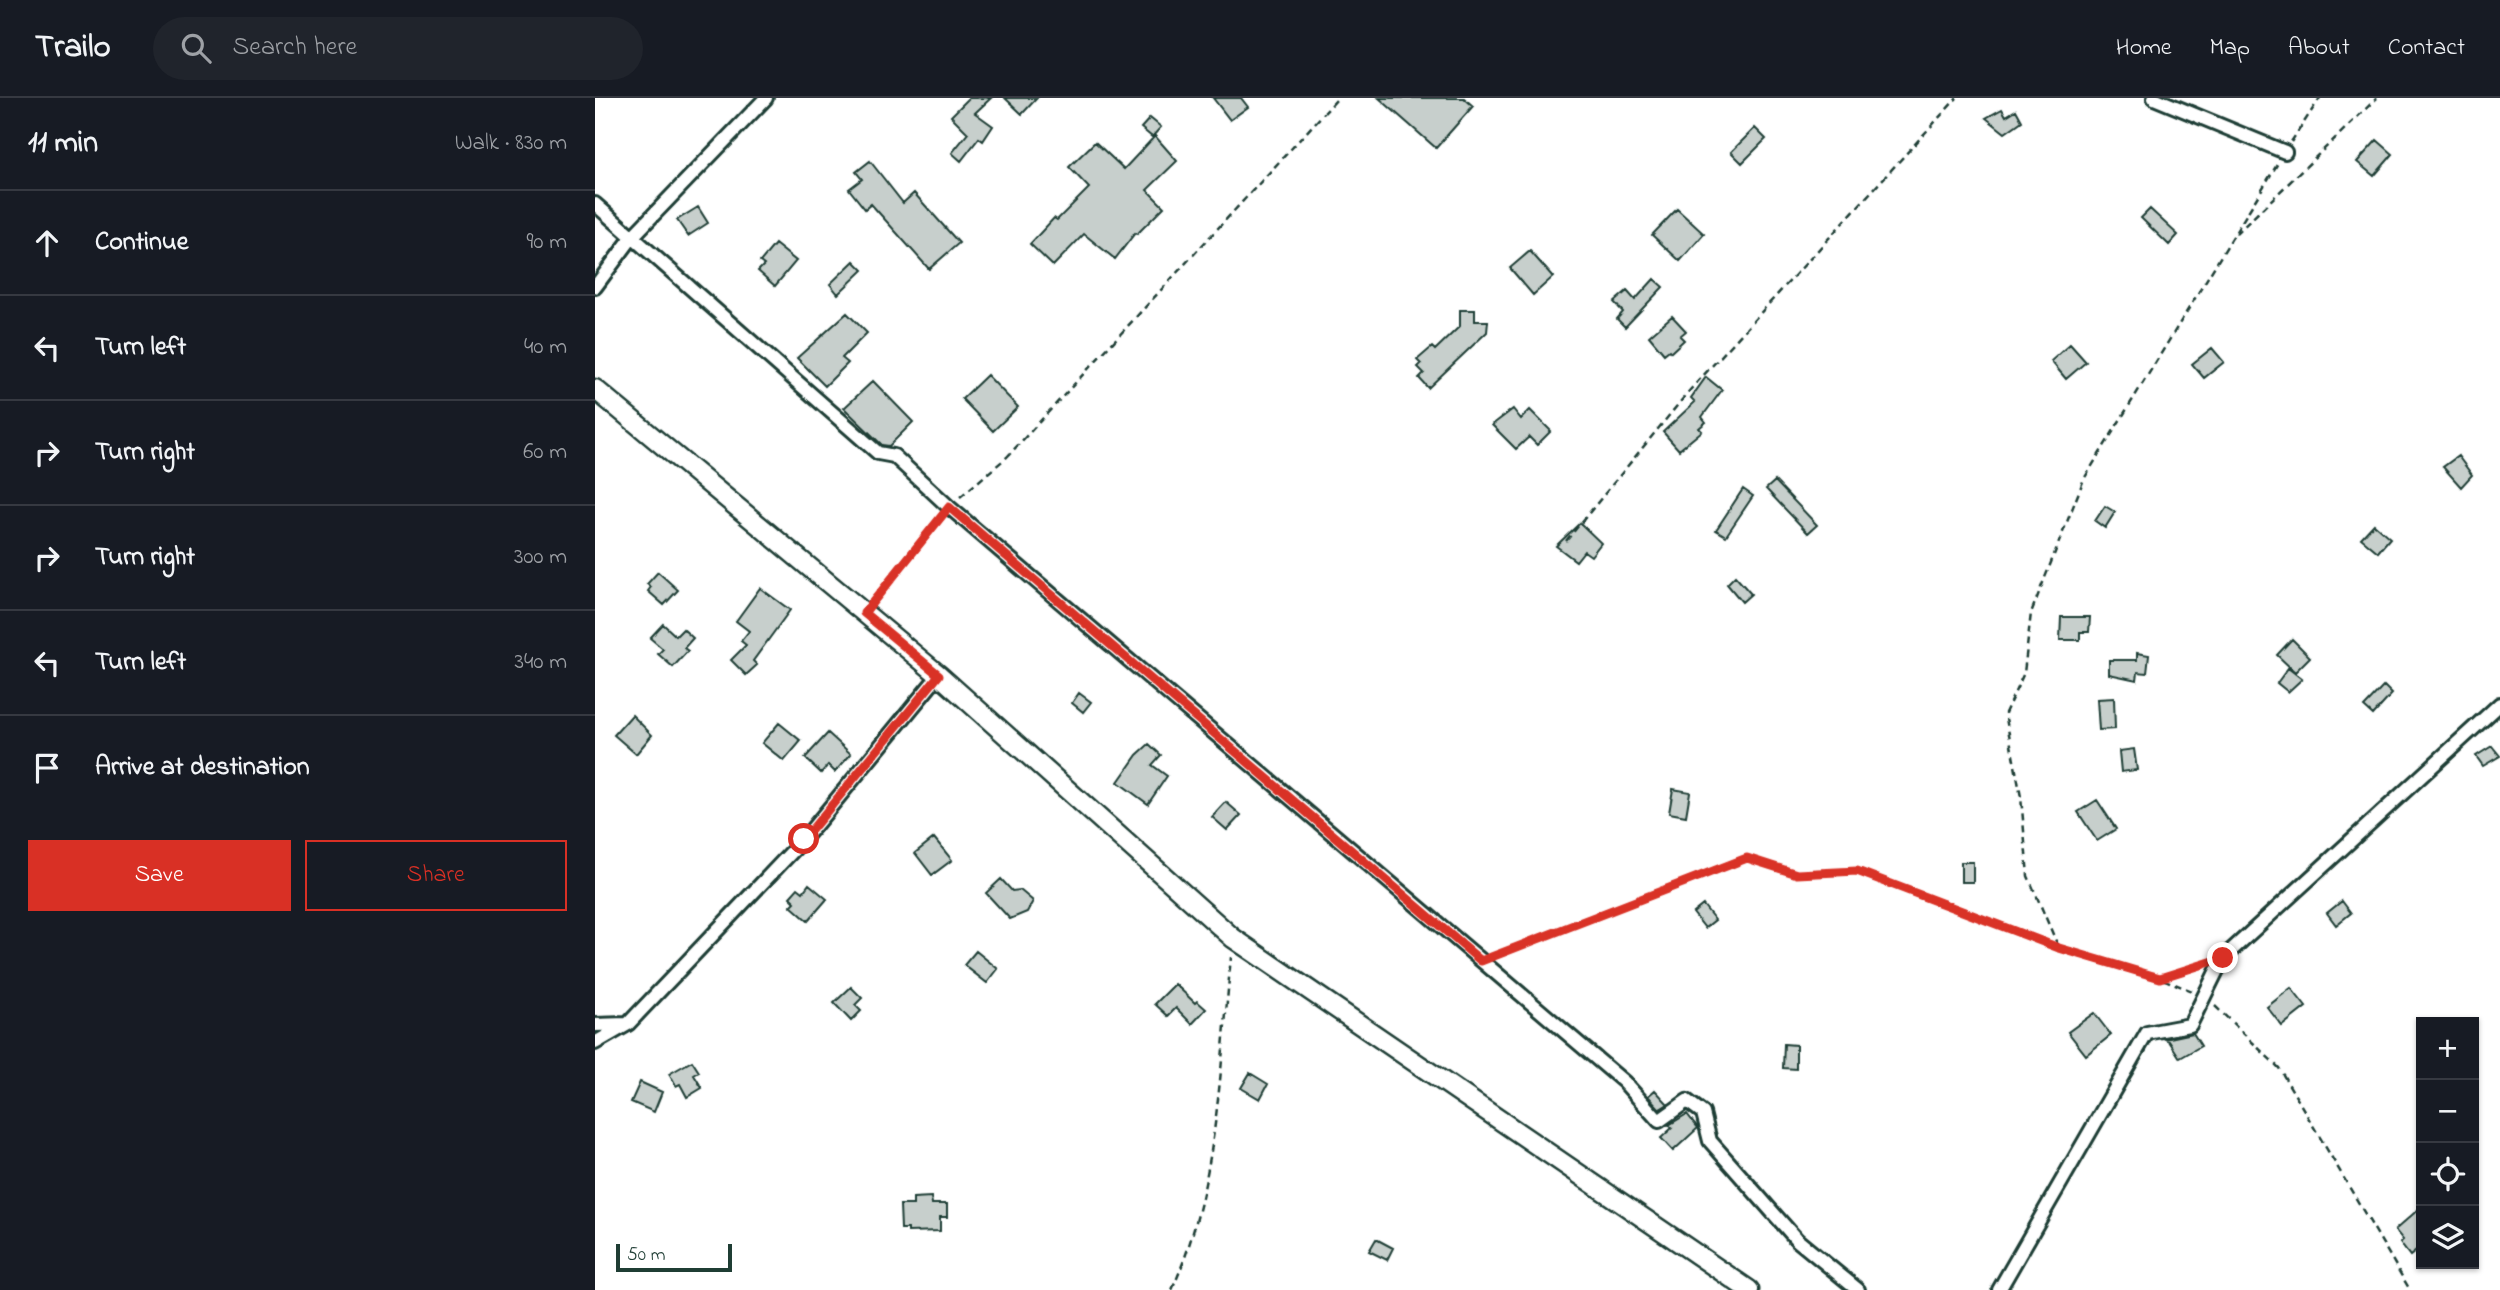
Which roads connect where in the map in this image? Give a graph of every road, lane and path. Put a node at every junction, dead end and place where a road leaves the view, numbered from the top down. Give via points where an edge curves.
1 (766, 98) edge
2 (1338, 98) edge
3 (1957, 98) edge
4 (2154, 98) edge
5 (2320, 98) edge
6 (2377, 98) edge
7 (2285, 152) junction
8 (595, 204) edge
9 (633, 236) junction
10 (2231, 239) junction
11 (595, 287) edge
12 (595, 389) edge
13 (949, 507) junction
14 (1566, 541) dead end
15 (864, 613) junction
16 (939, 675) junction
17 (2500, 704) edge
18 (1233, 938) junction
19 (2059, 948) junction
20 (2223, 958) junction
21 (1481, 961) junction
22 (2160, 978) junction
23 (2204, 996) junction
24 (628, 1024) junction
25 (595, 1025) edge
26 (595, 1042) edge
27 (1172, 1290) edge
28 (1749, 1290) edge
29 (1859, 1290) edge
30 (1999, 1290) edge
31 (2410, 1290) edge

1 - 9 street
2 - 13 path via 1007,457
3 - 14 path via 1690,390
4 - 7 street
5 - 7 path
6 - 10 path
7 - 10 path
8 - 9 street
9 - 11 street
9 - 13 street via 878,453 894,456
10 - 19 path via 2084,480 2031,613 2024,673 2005,713 2021,797 2028,876
12 - 15 street
13 - 15 path
13 - 21 street
15 - 16 street
16 - 18 street
16 - 24 street via 804,839
17 - 20 street
18 - 27 path via 1211,1164
18 - 28 street
19 - 21 path via 1857,871 1797,874 1747,858
19 - 22 path
20 - 22 path
20 - 23 street
21 - 29 street via 1624,1082 1659,1121 1687,1101 1703,1112 1710,1141 1797,1240
22 - 23 path
23 - 30 street via 2190,1025 2147,1033
23 - 31 path via 2279,1068
24 - 25 street
24 - 26 street

